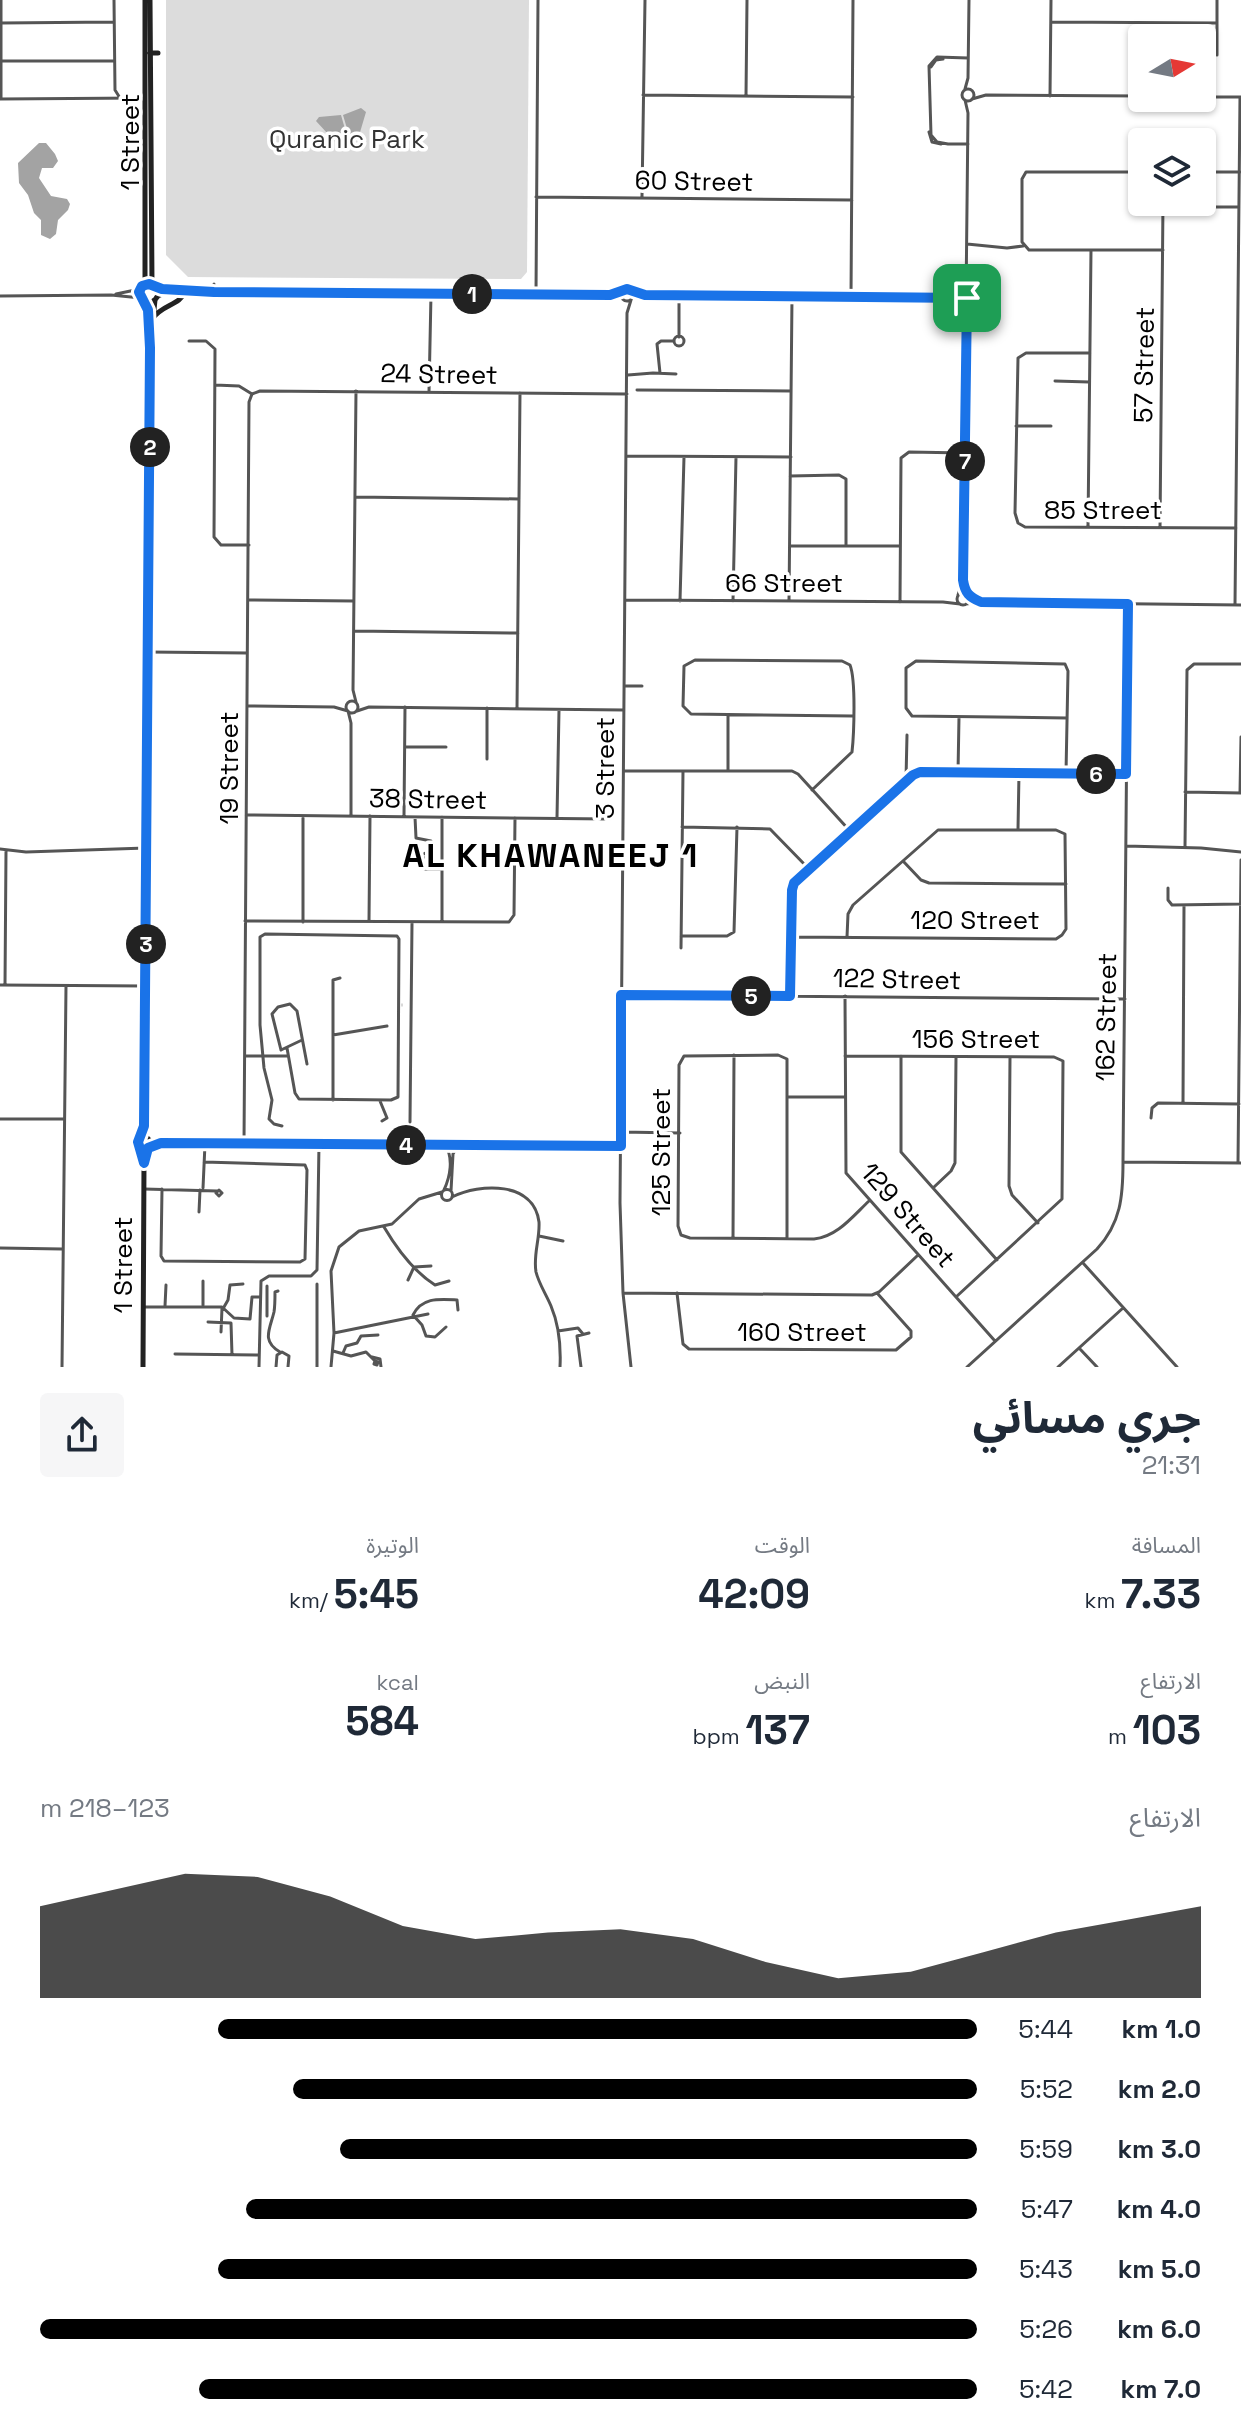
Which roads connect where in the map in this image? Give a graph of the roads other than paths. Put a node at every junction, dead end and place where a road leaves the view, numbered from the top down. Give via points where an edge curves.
1 (1, 0) edge
2 (114, 0) edge
3 (147, 0) edge
4 (538, 0) edge
5 (645, 0) edge
6 (747, 0) edge
7 (853, 0) edge
8 (969, 0) edge
9 (1051, 0) edge
10 (1217, 0) edge
11 (114, 22) junction
12 (1051, 22) junction
13 (1, 23) edge
14 (1217, 23) junction
15 (145, 37) junction
16 (140, 47) dead end
17 (150, 53) junction
18 (158, 53) dead end
19 (1217, 55) dead end
20 (968, 58) junction
21 (1, 61) edge
22 (114, 61) junction
23 (968, 78) junction
24 (965, 89) junction
25 (115, 90) junction
26 (973, 91) junction
27 (643, 95) junction
28 (986, 95) junction
29 (746, 96) junction
30 (1050, 96) junction
31 (1128, 96) edge
32 (853, 97) junction
33 (1216, 97) edge
34 (1241, 97) edge
35 (109, 98) junction
36 (120, 98) junction
37 (141, 98) dead end
38 (0, 99) edge
39 (965, 100) junction
40 (972, 100) junction
41 (968, 113) junction
42 (968, 144) junction
43 (1128, 172) edge
44 (1216, 172) edge
45 (1240, 172) edge
46 (536, 197) junction
47 (642, 198) junction
48 (852, 200) junction
49 (1216, 206) edge
50 (1239, 207) edge
51 (1240, 215) edge
52 (159, 216) dead end
53 (1163, 216) edge
54 (151, 217) junction
55 (967, 244) junction
56 (1023, 246) junction
57 (1091, 250) junction
58 (1163, 250) junction
59 (214, 284) dead end
60 (496, 284) dead end
61 (345, 285) dead end
62 (154, 286) junction
63 (142, 287) junction
64 (186, 291) junction
65 (622, 291) junction
66 (214, 292) junction
67 (632, 292) junction
68 (345, 293) junction
69 (431, 294) junction
70 (496, 294) junction
71 (536, 294) junction
72 (114, 295) junction
73 (610, 295) junction
74 (645, 295) junction
75 (0, 296) edge
76 (679, 296) junction
77 (792, 297) junction
78 (851, 297) junction
79 (967, 298) junction
80 (156, 299) junction
81 (622, 299) junction
82 (142, 300) junction
83 (632, 300) junction
84 (627, 313) junction
85 (152, 318) junction
86 (679, 337) junction
87 (189, 341) dead end
88 (674, 341) junction
89 (150, 348) junction
90 (1090, 353) junction
91 (660, 373) junction
92 (676, 374) dead end
93 (627, 375) junction
94 (1055, 381) dead end
95 (1089, 382) junction
96 (215, 385) junction
97 (1240, 387) edge
98 (637, 390) dead end
99 (356, 391) junction
100 (791, 391) junction
101 (429, 392) junction
102 (520, 393) junction
103 (252, 394) junction
104 (627, 394) junction
105 (1016, 426) junction
106 (1051, 426) dead end
107 (965, 453) junction
108 (626, 456) junction
109 (684, 457) junction
110 (736, 457) junction
111 (791, 457) junction
112 (790, 476) junction
113 (355, 497) junction
114 (519, 499) junction
115 (1088, 527) junction
116 (1160, 528) junction
117 (1236, 528) junction
118 (249, 545) junction
119 (790, 546) junction
120 (846, 546) junction
121 (900, 546) junction
122 (1238, 559) edge
123 (963, 580) junction
124 (958, 595) junction
125 (967, 595) junction
126 (248, 600) junction
127 (625, 600) junction
128 (354, 601) junction
129 (680, 601) junction
130 (733, 601) junction
131 (789, 601) junction
132 (900, 602) junction
133 (943, 602) junction
134 (981, 602) junction
135 (960, 604) junction
136 (966, 604) junction
137 (1128, 604) junction
138 (1238, 605) edge
139 (354, 631) junction
140 (518, 633) junction
141 (148, 652) junction
142 (247, 653) junction
143 (1241, 664) edge
144 (624, 686) junction
145 (642, 686) dead end
146 (353, 690) junction
147 (348, 702) junction
148 (357, 702) junction
149 (247, 706) junction
150 (334, 707) junction
151 (369, 707) junction
152 (405, 707) junction
153 (487, 708) junction
154 (517, 709) junction
155 (559, 710) junction
156 (624, 710) junction
157 (348, 711) junction
158 (357, 712) junction
159 (728, 715) junction
160 (853, 716) junction
161 (959, 717) junction
162 (1067, 718) junction
163 (351, 723) junction
164 (907, 735) dead end
165 (1241, 737) edge
166 (404, 747) junction
167 (446, 747) dead end
168 (487, 759) dead end
169 (908, 767) junction
170 (624, 771) junction
171 (683, 771) junction
172 (728, 771) junction
173 (918, 773) junction
174 (958, 773) junction
175 (1019, 773) junction
176 (1066, 773) junction
177 (1126, 774) junction
178 (905, 781) junction
179 (812, 790) junction
180 (1185, 792) junction
181 (1241, 793) edge
182 (246, 815) junction
183 (303, 816) junction
184 (351, 816) junction
185 (370, 816) junction
186 (404, 817) junction
187 (415, 817) junction
188 (442, 817) junction
189 (515, 818) junction
190 (557, 818) junction
191 (610, 819) dead end
192 (682, 827) junction
193 (737, 827) junction
194 (1018, 829) junction
195 (851, 832) junction
196 (1126, 846) junction
197 (1185, 847) junction
198 (146, 848) junction
199 (0, 849) edge
200 (6, 851) junction
201 (429, 852) junction
202 (1241, 852) edge
203 (432, 856) junction
204 (442, 856) junction
205 (902, 860) junction
206 (1241, 860) edge
207 (427, 861) junction
208 (442, 869) junction
209 (809, 869) junction
210 (1066, 884) junction
211 (1168, 888) dead end
212 (1241, 904) edge
213 (1184, 905) junction
214 (245, 921) junction
215 (303, 922) junction
216 (369, 922) junction
217 (412, 923) junction
218 (442, 923) junction
219 (681, 936) junction
220 (791, 937) junction
221 (847, 937) junction
222 (681, 948) dead end
223 (340, 978) dead end
224 (2, 985) edge
225 (66, 986) junction
226 (145, 986) junction
227 (1240, 994) edge
228 (621, 995) junction
229 (790, 996) junction
230 (845, 996) junction
231 (1125, 999) junction
232 (401, 1005) junction
233 (411, 1005) junction
234 (387, 1026) dead end
235 (333, 1035) junction
236 (312, 1040) dead end
237 (303, 1041) junction
238 (287, 1048) junction
239 (1240, 1049) edge
240 (279, 1053) junction
241 (734, 1055) junction
242 (245, 1056) junction
243 (288, 1056) junction
244 (845, 1056) junction
245 (901, 1056) junction
246 (264, 1057) junction
247 (956, 1057) junction
248 (1010, 1057) junction
249 (307, 1064) dead end
250 (788, 1097) junction
251 (845, 1097) junction
252 (333, 1100) junction
253 (379, 1100) junction
254 (1183, 1103) junction
255 (1239, 1104) junction
256 (260, 1110) dead end
257 (269, 1111) junction
258 (1151, 1118) dead end
259 (0, 1119) edge
260 (65, 1119) junction
261 (382, 1121) dead end
262 (410, 1122) dead end
263 (282, 1126) dead end
264 (621, 1132) junction
265 (680, 1133) junction
266 (146, 1138) junction
267 (161, 1143) junction
268 (205, 1144) junction
269 (244, 1144) junction
270 (319, 1144) junction
271 (445, 1145) junction
272 (459, 1145) junction
273 (621, 1146) junction
274 (146, 1148) junction
275 (204, 1162) junction
276 (1123, 1162) junction
277 (1240, 1163) edge
278 (933, 1188) junction
279 (144, 1189) junction
280 (162, 1189) junction
281 (202, 1190) junction
282 (217, 1191) dead end
283 (443, 1193) junction
284 (452, 1194) junction
285 (869, 1201) junction
286 (199, 1212) dead end
287 (1038, 1223) junction
288 (384, 1227) junction
289 (538, 1236) junction
290 (733, 1238) junction
291 (787, 1238) junction
292 (563, 1241) dead end
293 (0, 1248) edge
294 (62, 1249) junction
295 (918, 1255) junction
296 (997, 1260) junction
297 (1082, 1263) junction
298 (431, 1266) dead end
299 (414, 1267) junction
300 (408, 1280) dead end
301 (203, 1281) dead end
302 (449, 1281) dead end
303 (243, 1284) dead end
304 (317, 1284) dead end
305 (438, 1284) junction
306 (166, 1285) dead end
307 (267, 1286) dead end
308 (441, 1292) dead end
309 (267, 1293) junction
310 (623, 1293) junction
311 (677, 1293) junction
312 (877, 1293) junction
313 (260, 1295) junction
314 (956, 1297) junction
315 (143, 1307) junction
316 (165, 1307) junction
317 (203, 1307) junction
318 (223, 1307) junction
319 (1123, 1308) junction
320 (458, 1310) dead end
321 (428, 1314) dead end
322 (413, 1315) junction
323 (267, 1316) dead end
324 (208, 1322) dead end
325 (222, 1322) junction
326 (446, 1327) dead end
327 (558, 1331) junction
328 (221, 1332) dead end
329 (334, 1333) junction
330 (589, 1333) dead end
331 (583, 1334) junction
332 (378, 1335) dead end
333 (995, 1341) junction
334 (1079, 1348) junction
335 (333, 1351) junction
336 (280, 1352) junction
337 (342, 1353) junction
338 (175, 1354) dead end
339 (232, 1355) junction
340 (259, 1355) junction
341 (377, 1363) edge
342 (62, 1367) edge
343 (143, 1367) edge
344 (259, 1367) edge
345 (276, 1367) edge
346 (288, 1367) edge
347 (317, 1367) edge
348 (331, 1367) edge
349 (560, 1367) edge
350 (581, 1367) edge
351 (631, 1367) edge
352 (967, 1367) edge
353 (1058, 1367) edge
354 (1097, 1367) edge
355 (1177, 1367) edge

1 - 13 street
2 - 11 street
3 - 15 street, 1 Street
3 - 17 street, 1 Street
4 - 46 street
5 - 27 street
6 - 29 street
7 - 32 street
8 - 20 street
9 - 12 street
10 - 14 street
11 - 13 street
11 - 22 street
12 - 14 street
12 - 30 street
13 - 21 street
14 - 19 street
15 - 16 street
15 - 63 street, 1 Street
17 - 18 street
17 - 54 street, 1 Street
20 - 23 street
20 - 42 street via 933,63 930,75 933,138
21 - 22 street
21 - 38 street
22 - 25 street
23 - 24 street
23 - 26 street
24 - 26 street
24 - 39 street
25 - 35 street
25 - 36 street
26 - 28 street
26 - 40 street
27 - 29 street
27 - 47 street
28 - 30 street
28 - 40 street
29 - 32 street
30 - 31 street
32 - 48 street
33 - 34 street
34 - 45 street
35 - 36 street
35 - 38 street
36 - 37 street
39 - 40 street
39 - 41 street
40 - 41 street
41 - 42 street
42 - 55 street
43 - 56 street via 1026,172
44 - 45 street
45 - 50 street
46 - 47 street, 60 Street
46 - 71 street
47 - 48 street, 60 Street
48 - 78 street
49 - 50 street
50 - 51 street
51 - 97 street
52 - 54 street
53 - 58 street, 57 Street
54 - 62 street, 1 Street
55 - 56 street
55 - 79 street
56 - 57 street
57 - 58 street
57 - 90 street
58 - 116 street, 57 Street
59 - 66 street
60 - 70 street
61 - 68 street
62 - 63 street
62 - 64 street
62 - 80 street, 1 Street
63 - 72 street
63 - 82 street, 1 Street
64 - 66 street
64 - 80 street
64 - 85 street via 180,301
65 - 67 street
65 - 73 street
65 - 81 street, 3 Street
66 - 68 street
67 - 74 street
67 - 83 street
68 - 69 street
69 - 70 street
69 - 101 street
70 - 71 street
71 - 73 street
72 - 75 street
72 - 82 street
73 - 81 street
74 - 76 street
74 - 83 street
76 - 77 street
76 - 86 street
77 - 78 street
77 - 100 street
78 - 79 street
79 - 107 street
80 - 82 street
80 - 85 street
81 - 83 street
81 - 84 street, 3 Street
82 - 89 street via 148,310
83 - 84 street, 3 Street
84 - 93 street, 3 Street
85 - 89 street
86 - 88 street
86 - 88 street via 683,345
87 - 96 street via 213,345
88 - 91 street via 657,344
89 - 141 street
90 - 95 street
90 - 105 street, 85 Street via 1020,355
91 - 92 street
91 - 93 street
93 - 104 street, 3 Street
94 - 95 street
95 - 115 street
96 - 103 street, 24 Street via 239,386
96 - 118 street via 214,537 221,545
97 - 117 street
98 - 100 street
99 - 101 street, 24 Street
99 - 103 street, 24 Street
99 - 113 street
100 - 111 street
101 - 102 street, 24 Street
102 - 104 street, 24 Street
102 - 114 street
103 - 118 street, 19 Street
104 - 108 street, 3 Street
105 - 106 street
105 - 115 street, 85 Street via 1018,523
107 - 121 street via 902,455
107 - 123 street
108 - 109 street
108 - 127 street, 3 Street
109 - 110 street
109 - 129 street
110 - 111 street
110 - 130 street
111 - 112 street
112 - 119 street
112 - 120 street via 844,477
113 - 114 street
113 - 128 street
114 - 140 street
115 - 116 street, 85 Street
116 - 117 street, 85 Street
117 - 122 street
118 - 126 street, 19 Street
119 - 120 street
119 - 131 street
120 - 121 street
121 - 132 street
122 - 138 street
123 - 124 street
123 - 125 street
124 - 125 street
124 - 133 street, 66 Street
124 - 135 street
125 - 134 street
125 - 136 street
126 - 128 street
126 - 142 street, 19 Street
127 - 129 street, 66 Street
127 - 144 street, 3 Street
128 - 139 street
129 - 130 street, 66 Street
130 - 131 street, 66 Street
131 - 132 street, 66 Street
132 - 133 street, 66 Street
133 - 135 street, 66 Street
134 - 136 street, 66 Street
134 - 137 street, 66 Street
135 - 136 street, 66 Street
137 - 138 street, 66 Street
137 - 177 street, 162 Street
139 - 140 street
139 - 146 street
140 - 154 street
141 - 142 street
141 - 198 street
142 - 149 street, 19 Street
143 - 180 street via 1194,664 1187,670
144 - 145 street
144 - 156 street, 3 Street
146 - 147 street
146 - 148 street
147 - 148 street
147 - 150 street
147 - 157 street
148 - 151 street
148 - 158 street
149 - 150 street
149 - 182 street, 19 Street
150 - 157 street
151 - 152 street
151 - 158 street
152 - 153 street
152 - 166 street
153 - 154 street
153 - 168 street
154 - 155 street
155 - 156 street
155 - 190 street
156 - 170 street, 3 Street
157 - 158 street
157 - 163 street
158 - 163 street
159 - 160 street
159 - 160 street via 686,712 687,662 842,661 853,673
159 - 172 street
160 - 179 street via 851,754
161 - 162 street
161 - 162 street via 908,714 911,662 1066,665
161 - 174 street
162 - 176 street
163 - 184 street
164 - 169 street
165 - 181 street
166 - 167 street
166 - 186 street
169 - 173 street
169 - 178 street
170 - 171 street
170 - 228 street, 3 Street
171 - 172 street
171 - 192 street
172 - 179 street via 792,771
173 - 174 street
173 - 178 street
174 - 175 street
175 - 176 street
175 - 194 street
176 - 177 street
177 - 196 street, 162 Street
178 - 195 street
179 - 195 street
180 - 181 street
180 - 197 street
182 - 183 street, 38 Street
182 - 214 street, 19 Street
183 - 184 street, 38 Street
183 - 215 street
184 - 185 street, 38 Street
185 - 186 street, 38 Street
185 - 216 street
186 - 187 street, 38 Street
187 - 188 street, 38 Street
187 - 201 street via 416,838 430,840
188 - 189 street, 38 Street
188 - 204 street
189 - 190 street, 38 Street
189 - 218 street via 511,921
190 - 191 street, 38 Street
192 - 193 street
192 - 219 street
193 - 209 street via 770,829
193 - 219 street via 734,932
194 - 205 street via 938,830
194 - 210 street, 120 Street via 1065,834
195 - 209 street
196 - 197 street
196 - 231 street, 162 Street
197 - 202 street
198 - 200 street
198 - 226 street
199 - 200 street
200 - 224 street
201 - 203 street
201 - 207 street via 422,855
203 - 204 street
203 - 207 street
204 - 208 street
205 - 210 street via 929,883
205 - 221 street via 851,908
206 - 212 street
207 - 208 street via 423,868
208 - 218 street
209 - 220 street via 793,886
210 - 221 street, 120 Street via 1066,929 1056,939
211 - 213 street via 1168,902
212 - 213 street
212 - 227 street
213 - 254 street
214 - 215 street
214 - 242 street, 19 Street
215 - 216 street
216 - 217 street
217 - 218 street
217 - 233 street
219 - 222 street
220 - 221 street, 120 Street
220 - 229 street
223 - 235 street via 333,980
224 - 225 street
225 - 226 street
225 - 260 street
226 - 266 street
227 - 239 street
228 - 229 street, 122 Street
228 - 264 street, 3 Street
229 - 230 street, 122 Street
230 - 231 street, 122 Street
230 - 244 street, 129 Street
231 - 276 street, 162 Street
232 - 233 street
232 - 246 street via 397,936 263,934
232 - 253 street via 399,1095
233 - 262 street
234 - 235 street
235 - 252 street
236 - 237 street
237 - 238 street
237 - 240 street via 295,1007 278,1007 272,1017
237 - 249 street
238 - 240 street
238 - 243 street
239 - 255 street
240 - 243 street
240 - 246 street
241 - 250 street, 125 Street via 785,1057
241 - 265 street, 125 Street via 682,1058
241 - 290 street
242 - 246 street
242 - 269 street, 19 Street
243 - 252 street via 297,1097
244 - 245 street, 156 Street
244 - 251 street, 129 Street
245 - 247 street, 156 Street
245 - 278 street via 901,1152
246 - 257 street via 272,1100
247 - 248 street, 156 Street
247 - 278 street via 955,1163
248 - 287 street via 1009,1186
248 - 287 street, 156 Street via 1057,1057 1064,1064 1063,1196
250 - 251 street
250 - 291 street, 125 Street
251 - 285 street, 129 Street via 844,1166
252 - 253 street
253 - 261 street via 387,1118
254 - 255 street
254 - 258 street via 1156,1104
255 - 277 street
256 - 257 street
257 - 263 street via 270,1121
259 - 260 street
260 - 294 street
264 - 265 street
264 - 273 street, 3 Street
265 - 290 street, 125 Street via 679,1231 685,1237
266 - 267 street
266 - 274 street
266 - 274 street via 138,1142
267 - 268 street
267 - 274 street
268 - 269 street
268 - 275 street
269 - 270 street
270 - 271 street
270 - 313 street via 316,1272 266,1276
271 - 272 street
271 - 283 street via 450,1173
272 - 273 street
272 - 284 street via 453,1154
273 - 310 street, 3 Street
274 - 279 street, 1 Street
275 - 280 street via 305,1165 305,1259 164,1261
275 - 281 street
276 - 277 street
276 - 297 street, 162 Street via 1116,1221
278 - 296 street
279 - 280 street
279 - 315 street, 1 Street
280 - 281 street
281 - 282 street
281 - 286 street
283 - 284 street
283 - 284 street via 448,1200
283 - 288 street via 414,1202
284 - 289 street via 492,1188 516,1192 537,1213
285 - 291 street, 125 Street via 828,1236
285 - 295 street, 129 Street
287 - 296 street, 156 Street
288 - 299 street
288 - 329 street via 353,1234 335,1254
289 - 292 street
289 - 327 street via 536,1269
290 - 291 street, 125 Street
293 - 294 street
294 - 342 street
295 - 312 street
295 - 314 street, 129 Street
296 - 314 street, 156 Street
297 - 319 street
297 - 333 street, 162 Street
298 - 299 street
299 - 300 street
299 - 305 street
301 - 317 street
302 - 305 street
303 - 318 street via 231,1283
304 - 347 street
305 - 308 street
306 - 316 street
307 - 309 street
309 - 313 street
309 - 323 street
309 - 336 street via 276,1292 268,1340
310 - 311 street
310 - 351 street, 3 Street
311 - 312 street
311 - 312 street, 160 Street via 683,1341 689,1349 896,1350 911,1331
313 - 318 street via 252,1297 251,1319 234,1318
313 - 340 street
314 - 333 street, 129 Street
315 - 316 street
315 - 343 street, 1 Street
316 - 317 street
317 - 318 street
318 - 325 street
319 - 334 street
319 - 355 street
320 - 322 street via 457,1300 432,1299
321 - 322 street
322 - 326 street via 429,1337
322 - 329 street
324 - 325 street
325 - 328 street
325 - 339 street via 232,1324
327 - 331 street via 578,1328
327 - 349 street
329 - 335 street
330 - 331 street
331 - 350 street via 577,1336
332 - 337 street via 361,1336
333 - 352 street, 162 Street
334 - 353 street
334 - 354 street
335 - 337 street
335 - 348 street
336 - 345 street
336 - 346 street via 288,1355
337 - 341 street via 366,1352
338 - 339 street
339 - 340 street
340 - 344 street

